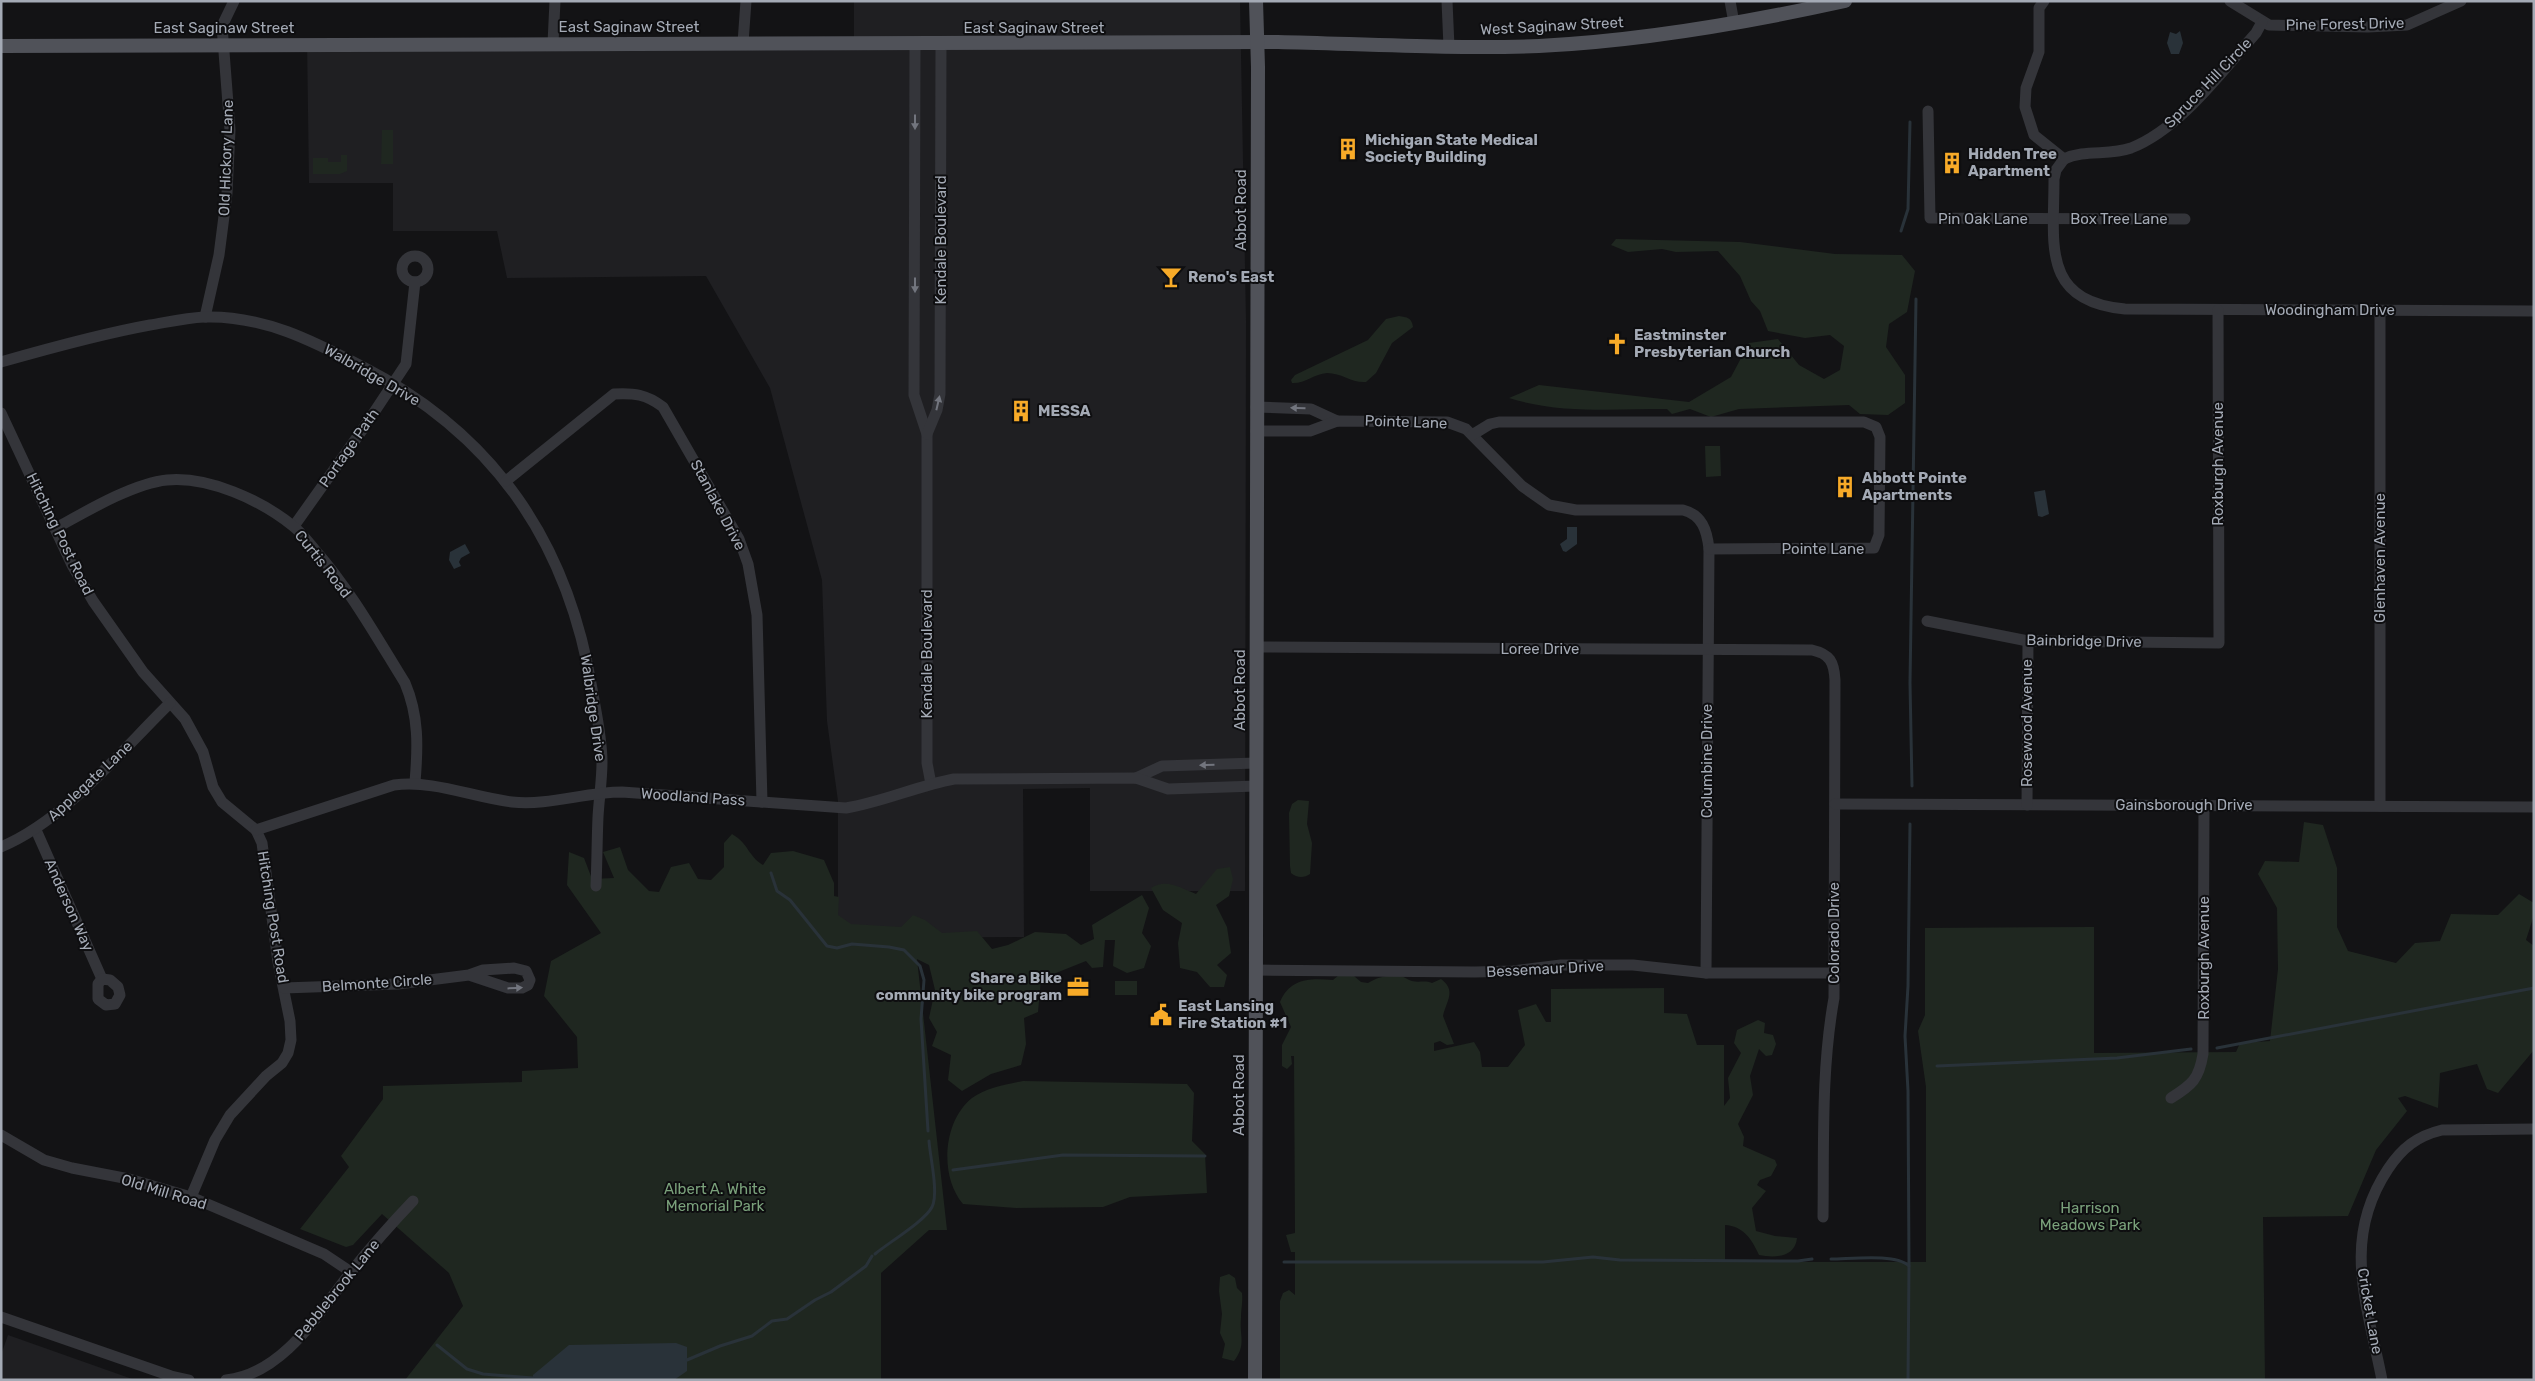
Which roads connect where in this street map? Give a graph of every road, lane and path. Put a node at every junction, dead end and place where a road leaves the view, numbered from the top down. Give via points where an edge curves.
1 (234, 1) edge
2 (555, 1) edge
3 (746, 1) edge
4 (1256, 1) edge
5 (1447, 1) edge
6 (1730, 1) edge
7 (1845, 1) edge
8 (2044, 1) edge
9 (2230, 1) edge
10 (2461, 1) edge
11 (2262, 22) junction
12 (1734, 23) junction
13 (1258, 42) junction
14 (554, 43) junction
15 (743, 43) junction
16 (224, 44) junction
17 (915, 44) junction
18 (941, 44) junction
19 (1, 46) edge
20 (1449, 47) junction
21 (1928, 111) dead end
22 (2064, 159) junction
23 (2054, 219) junction
24 (2185, 220) dead end
25 (414, 282) dead end
26 (2218, 310) junction
27 (2380, 310) junction
28 (2534, 311) edge
29 (205, 317) junction
30 (1, 362) edge
31 (394, 384) junction
32 (1256, 406) junction
33 (1, 413) edge
34 (1337, 421) junction
35 (1256, 431) junction
36 (927, 434) junction
37 (1472, 435) junction
38 (506, 481) junction
39 (294, 526) junction
40 (56, 528) junction
41 (1709, 549) junction
42 (2219, 619) joint
43 (1926, 621) dead end
44 (2028, 641) junction
45 (1257, 647) junction
46 (1708, 649) junction
47 (1823, 652) joint
48 (170, 703) junction
49 (1256, 763) junction
50 (1136, 778) junction
51 (415, 782) junction
52 (931, 784) junction
53 (1256, 786) junction
54 (600, 792) junction
55 (762, 802) junction
56 (1835, 804) junction
57 (2204, 804) junction
58 (2027, 805) junction
59 (2380, 806) junction
60 (2534, 806) edge
61 (36, 830) junction
62 (256, 830) junction
63 (1, 847) edge
64 (596, 886) dead end
65 (1256, 970) junction
66 (1706, 973) junction
67 (1834, 973) junction
68 (469, 974) dead end
69 (102, 979) dead end
70 (284, 988) junction
71 (2171, 1098) dead end
72 (2534, 1129) edge
73 (1, 1135) edge
74 (191, 1197) junction
75 (412, 1201) dead end
76 (1823, 1217) dead end
77 (351, 1272) junction
78 (1, 1317) edge
79 (188, 1380) edge
80 (226, 1380) edge
81 (1255, 1380) edge
82 (2382, 1380) edge

1 - 16 street, Old Hickory Lane via 222,26
2 - 14 street
3 - 15 street
4 - 13 main road, Abbot Road
5 - 20 street
6 - 12 street
7 - 12 main road, West Saginaw Street
8 - 22 street via 2039,8 2038,52 2026,88 2025,107 2034,134
9 - 11 street, Pine Forest Drive
10 - 11 street, Pine Forest Drive via 2396,27
11 - 22 street, Spruce Hill Circle via 2256,33 2172,124 2130,148 2072,155
12 - 20 main road, West Saginaw Street via 1539,46
13 - 18 main road, East Saginaw Street
13 - 20 main road, West Saginaw Street
13 - 32 main road, Abbot Road
14 - 15 main road, East Saginaw Street
14 - 16 main road, East Saginaw Street
15 - 17 main road, East Saginaw Street
16 - 19 main road, East Saginaw Street
16 - 29 street, Old Hickory Lane via 230,130 227,193 219,255
17 - 18 main road, East Saginaw Street
17 -> 36 street, Kendale Boulevard via 914,395
36 -> 18 street, Kendale Boulevard via 940,394
21 - 23 street, Pin Oak Lane via 1930,218
22 - 23 street, Woodingham Drive via 2054,179
23 - 24 street, Box Tree Lane
23 - 26 street, Woodingham Drive via 2054,254 2064,281 2076,295 2094,304 2125,309
25 - 31 street, Portage Path via 406,364
26 - 27 street, Woodingham Drive
26 - 42 street, Roxburgh Avenue
27 - 28 street, Woodingham Drive
27 - 59 street, Glenhaven Avenue
29 - 30 street, Walbridge Drive via 128,329
29 - 31 street, Walbridge Drive via 268,324 290,331
31 - 38 street, Walbridge Drive via 444,419
31 - 39 street, Portage Path
34 -> 32 street via 1311,409
32 - 35 main road, Abbot Road
33 - 40 street, Hitching Post Road
34 - 35 street via 1310,431
34 - 37 street, Pointe Lane via 1447,422
35 - 45 main road, Abbot Road
36 - 52 street, Kendale Boulevard via 927,763
37 - 41 street, Pointe Lane via 1534,496 1548,505 1576,510 1683,510 1693,513 1705,528
37 - 41 street, Pointe Lane via 1500,422 1864,422 1876,428 1880,438 1879,535 1874,548
38 - 54 street, Walbridge Drive via 551,554 580,627 602,761
38 - 55 street, Stanlake Drive via 614,394 649,396 663,407 739,539 748,564 757,615
39 - 40 street, Curtis Road via 233,492 195,481 165,480 142,486
39 - 51 street, Curtis Road via 327,564 405,683 414,703 418,726
40 - 48 street, Hitching Post Road via 93,601 143,672
41 - 46 street, Columbine Drive
42 - 44 street, Bainbridge Drive via 2219,643
43 - 44 street, Bainbridge Drive
44 - 58 street, Rosewood Avenue
45 - 46 street, Loree Drive
45 - 49 main road, Abbot Road
46 - 47 street, Loree Drive
46 - 66 street, Columbine Drive
47 - 56 street, Colorado Drive via 1834,667
48 - 61 street, Applegate Lane via 62,809
48 - 62 street, Hitching Post Road via 195,736 213,787 222,802
49 -> 50 street, Woodland Pass via 1162,766
49 - 53 main road, Abbot Road
50 - 52 street, Woodland Pass via 954,779
50 - 53 street, Woodland Pass via 1168,788
51 - 54 street, Woodland Pass via 512,802 540,802
51 - 62 street, Woodland Pass via 394,785
52 - 55 street, Woodland Pass via 846,808
53 - 65 main road, Abbot Road
54 - 55 street, Woodland Pass
54 - 64 street, Walbridge Drive
56 - 58 street, Gainsborough Drive
56 - 67 street, Colorado Drive
57 - 58 street, Gainsborough Drive
57 - 59 street, Gainsborough Drive
57 - 71 street, Roxburgh Avenue via 2203,1054 2200,1072 2190,1087
59 - 60 street, Gainsborough Drive
61 - 63 street, Applegate Lane
61 - 69 street, Anderson Way
62 - 70 street, Hitching Post Road via 264,854
65 - 66 street, Bessemaur Drive via 1475,972 1561,965 1633,965
65 - 81 main road, Abbot Road
66 - 67 street, Bessemaur Drive
67 - 76 street, Colorado Drive via 1824,1079
68 - 70 street, Belmonte Circle via 398,984
70 - 74 street, Hitching Post Road via 290,1021 288,1053 230,1115 215,1140
72 - 82 street, Cricket Lane via 2427,1133 2398,1154 2380,1182 2368,1205 2362,1229 2361,1267
73 - 74 street, Old Mill Road via 44,1160 130,1179
74 - 77 street, Old Mill Road via 324,1254
75 - 77 street, Pebblebrook Lane
77 - 80 street, Pebblebrook Lane via 294,1343 252,1372
78 - 79 street

